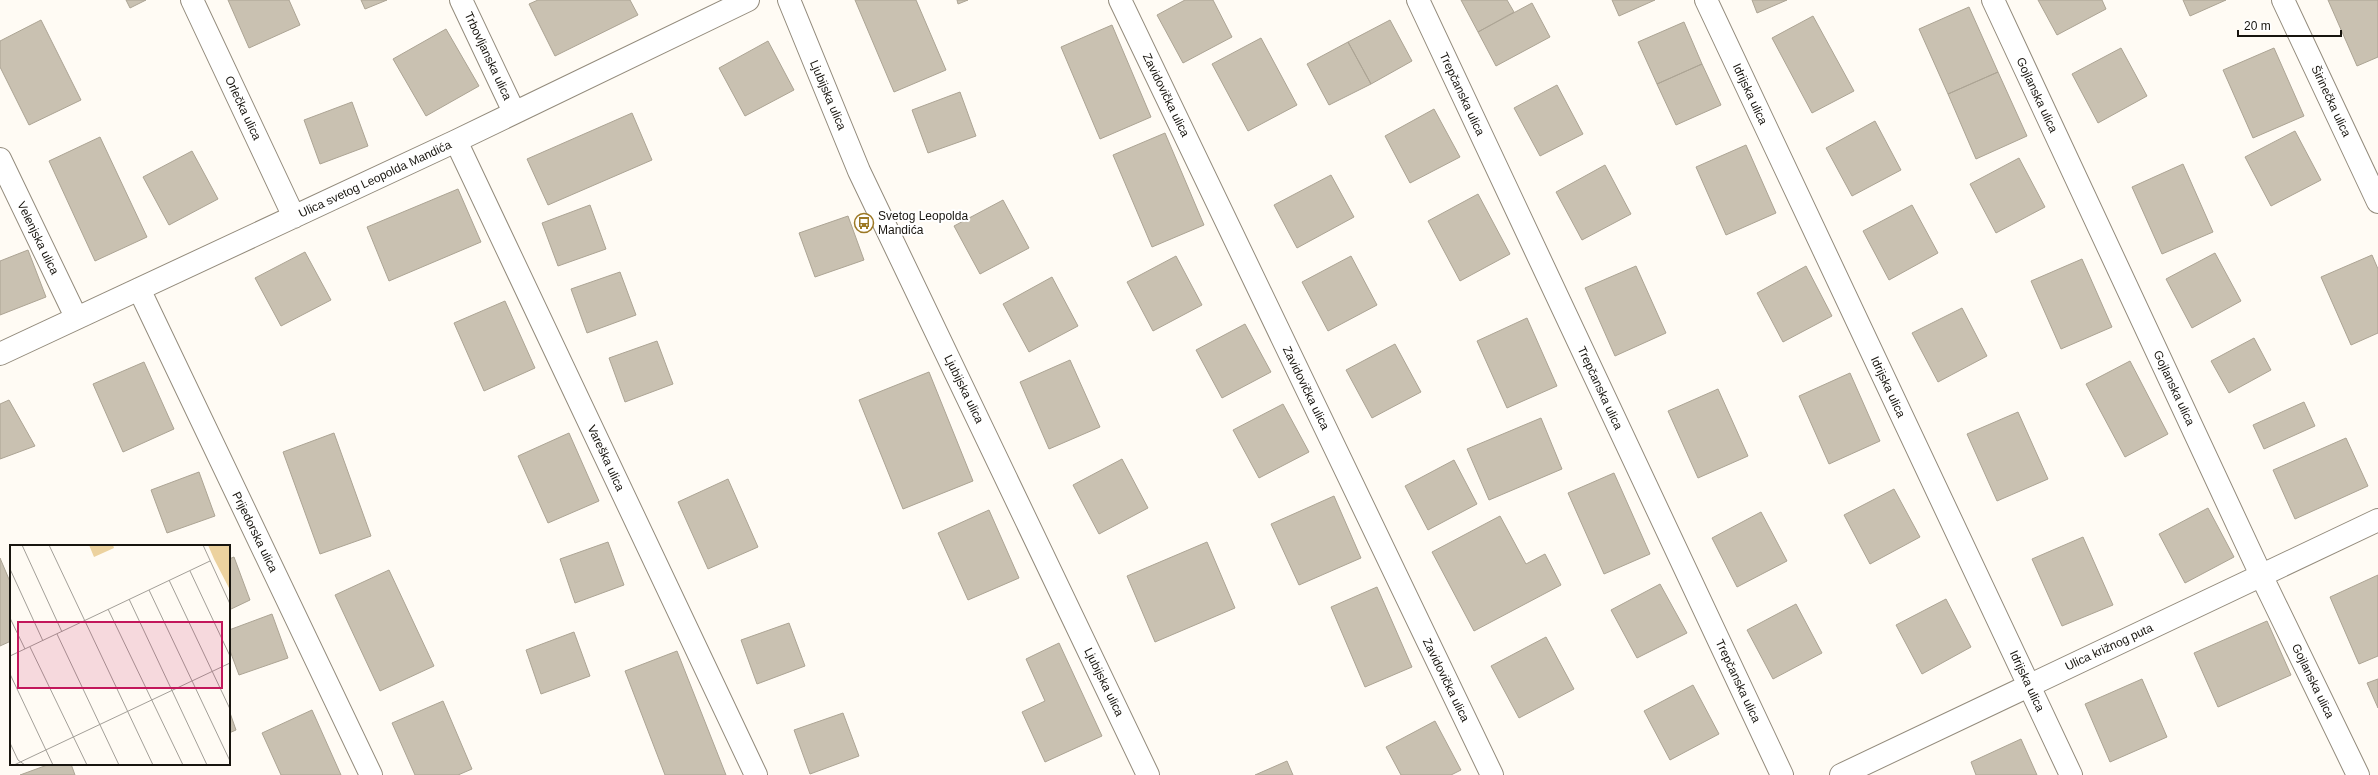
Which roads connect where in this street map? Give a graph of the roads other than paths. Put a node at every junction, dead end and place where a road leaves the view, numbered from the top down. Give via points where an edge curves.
1 (192, 0) edge
2 (461, 0) edge
3 (748, 0) edge
4 (789, 0) edge
5 (1120, 0) edge
6 (1418, 0) edge
7 (1706, 0) edge
8 (1993, 0) edge
9 (2283, 0) edge
10 (514, 112) junction
11 (456, 141) junction
12 (0, 159) edge
13 (2378, 202) edge
14 (294, 217) junction
15 (139, 289) junction
16 (76, 317) junction
17 (0, 354) edge
18 (2378, 520) edge
19 (2261, 575) junction
20 (2029, 686) junction
21 (372, 775) edge
22 (756, 775) edge
23 (1148, 775) edge
24 (1492, 775) edge
25 (1782, 775) edge
26 (1840, 775) edge
27 (2071, 775) edge
28 (2358, 775) edge

1 - 14 street, Orlečka ulica
2 - 10 street, Trbovljanska ulica
3 - 10 street, Ulica svetog Leopolda Mandića
4 - 23 street, Ljubijska ulica via 859,170
5 - 24 street, Zavidovička ulica
6 - 25 street, Trepčanska ulica
7 - 20 street, Idrijska ulica
8 - 19 street, Gojlanska ulica
9 - 13 street, Širinečka ulica
10 - 11 street, Ulica svetog Leopolda Mandića
11 - 14 street, Ulica svetog Leopolda Mandića
11 - 22 street, Vareška ulica
12 - 16 street, Velenjska ulica
14 - 15 street, Ulica svetog Leopolda Mandića
15 - 16 street, Ulica svetog Leopolda Mandića
15 - 21 street, Prijedorska ulica
16 - 17 street, Ulica svetog Leopolda Mandića
18 - 19 street, Ulica križnog puta
19 - 20 street, Ulica križnog puta
19 - 28 street, Gojlanska ulica
20 - 26 street, Ulica križnog puta
20 - 27 street, Idrijska ulica

